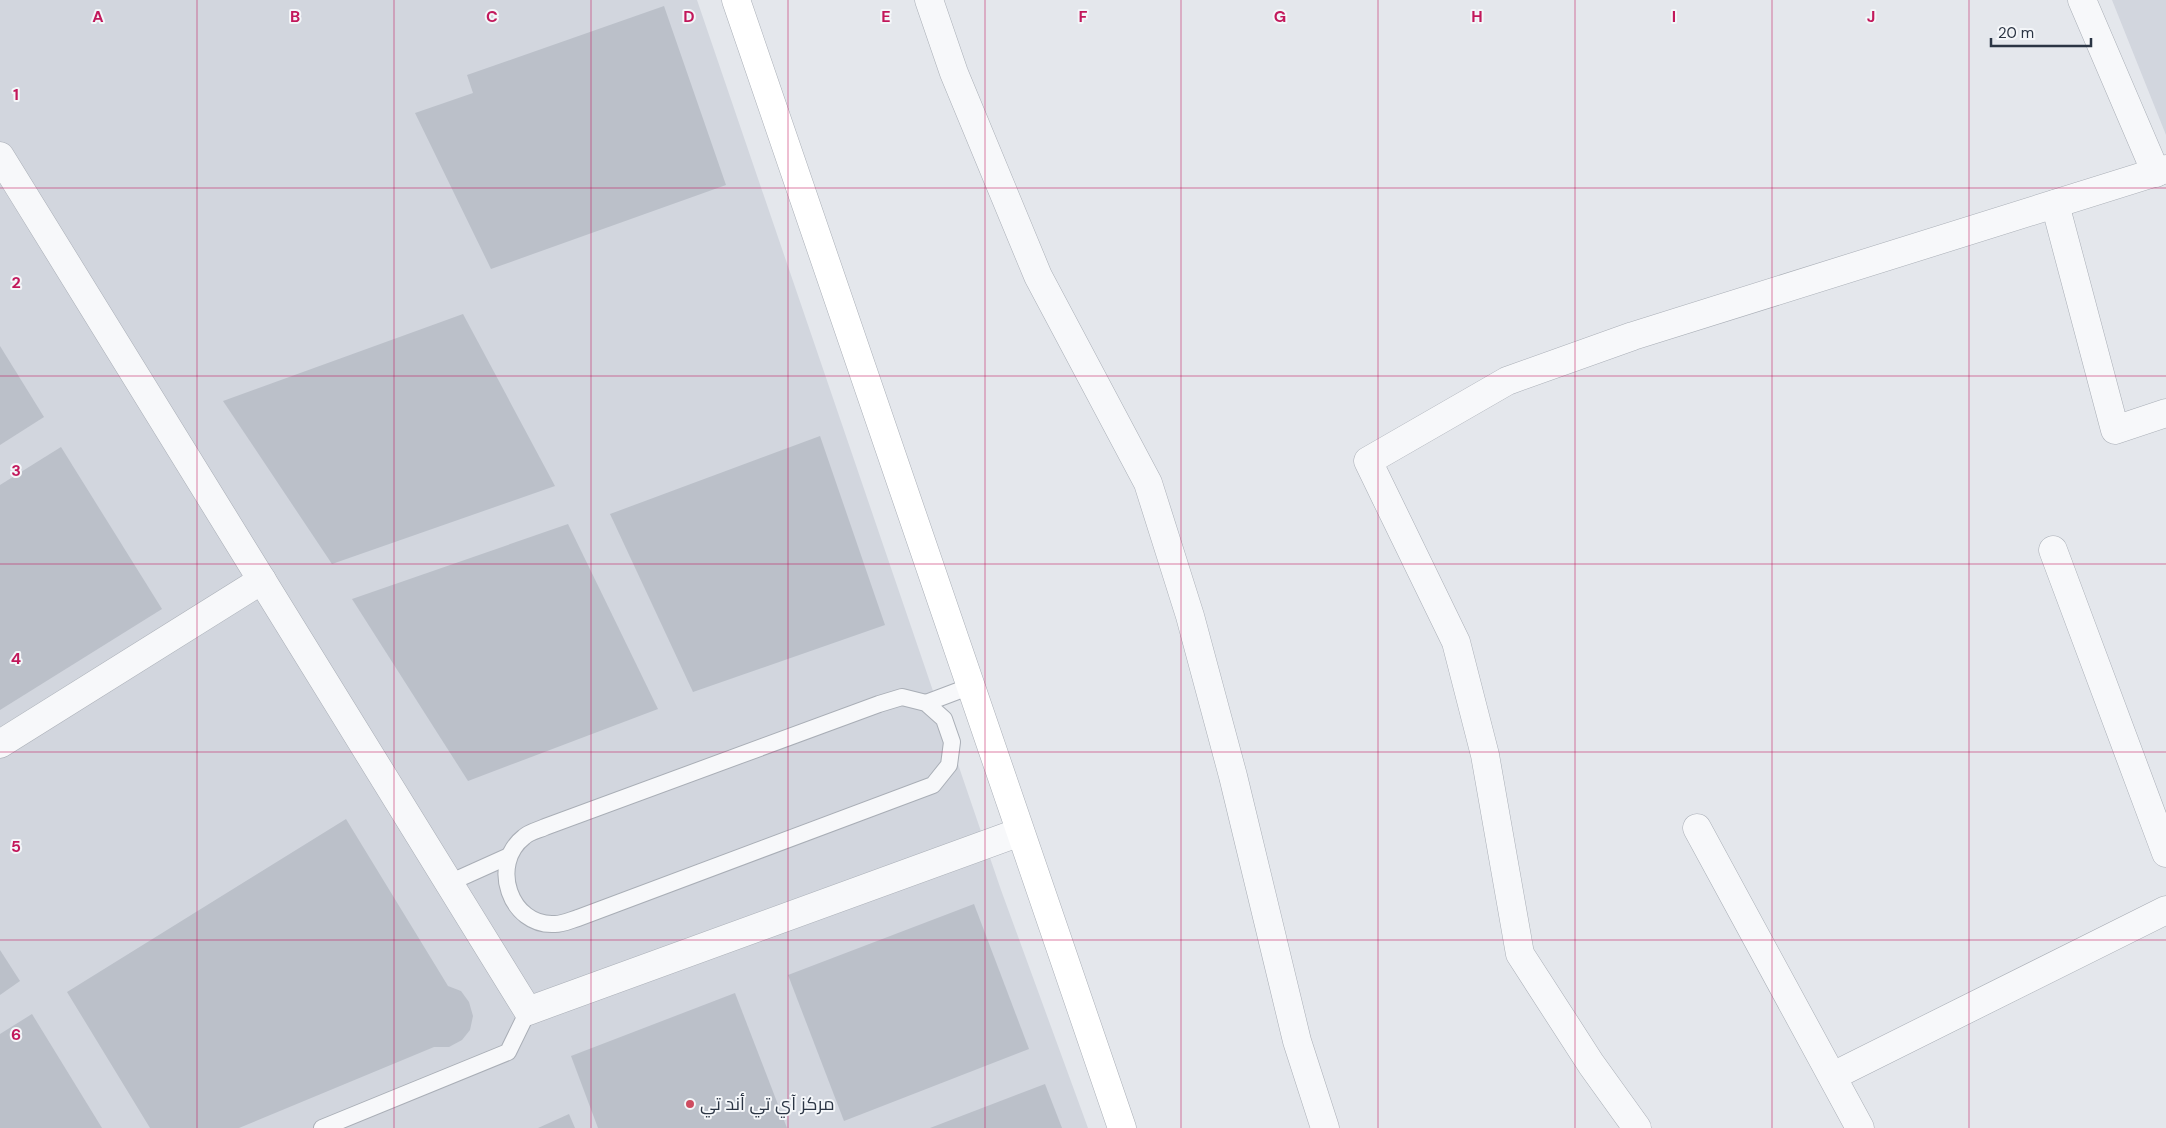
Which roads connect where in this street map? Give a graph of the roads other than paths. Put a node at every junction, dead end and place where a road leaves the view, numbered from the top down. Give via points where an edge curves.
1 (736, 0) edge
2 (928, 0) edge
3 (2082, 0) edge
4 (0, 156) edge
5 (2161, 171) edge
6 (2055, 204) junction
7 (2166, 413) edge
8 (2053, 550) dead end
9 (262, 580) junction
10 (971, 686) junction
11 (926, 703) junction
12 (0, 744) edge
13 (1697, 828) dead end
14 (1020, 832) junction
15 (2166, 853) edge
16 (509, 856) junction
17 (449, 883) junction
18 (2166, 910) edge
19 (528, 1012) junction
20 (1833, 1076) junction
21 (322, 1128) edge
22 (1122, 1128) edge
23 (1325, 1128) edge
24 (1637, 1128) edge
25 (1860, 1128) edge

1 - 10 street
2 - 23 street via 954,73 1038,276 1148,483 1190,616 1233,776 1297,1041
3 - 5 street
4 - 9 street
5 - 6 street
6 - 7 street via 2115,430
6 - 24 street via 1633,336 1507,381 1368,461 1456,642 1485,756 1520,954
8 - 15 street
9 - 12 street
9 - 17 street
10 - 11 lane
10 - 14 street
11 - 16 lane via 902,697 842,717 545,827 524,837
11 - 16 lane via 944,719 952,742 948,765 933,785 578,918 555,924 531,919 513,903 505,880
13 - 20 street
14 - 19 street
14 - 22 street
16 - 17 lane
17 - 19 street
18 - 20 street
19 - 21 lane via 508,1052
20 - 25 street

